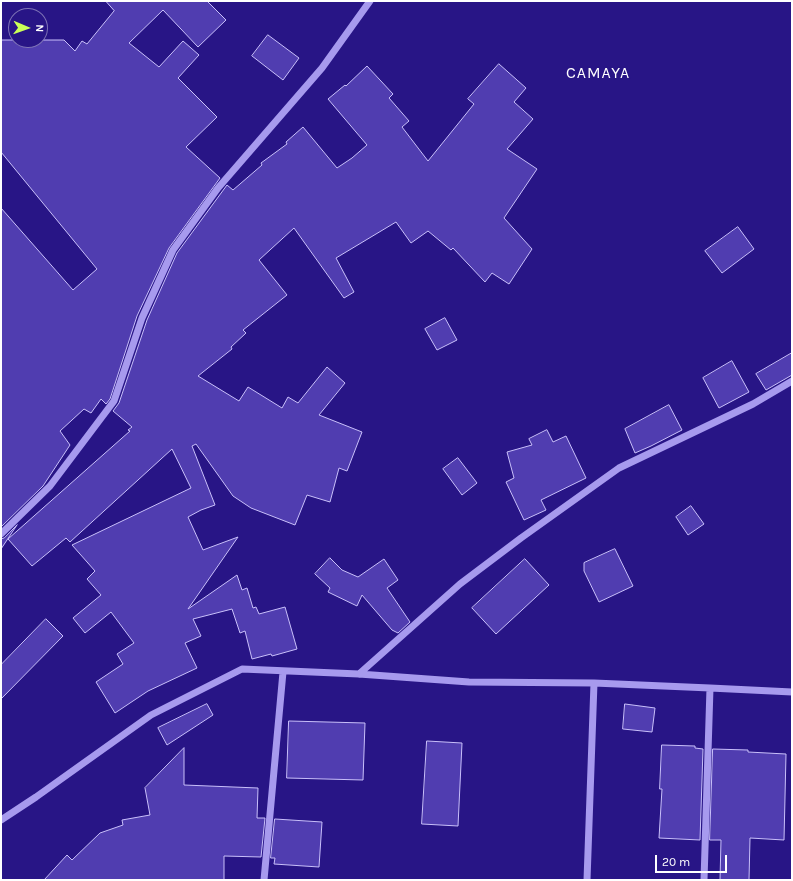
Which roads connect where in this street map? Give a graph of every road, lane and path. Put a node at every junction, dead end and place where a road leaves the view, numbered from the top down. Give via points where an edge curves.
1 (370, 1) edge
2 (792, 381) edge
3 (1, 534) edge
4 (283, 672) junction
5 (359, 674) junction
6 (594, 683) junction
7 (710, 688) junction
8 (792, 692) edge
9 (1, 820) edge
10 (264, 880) edge
11 (587, 880) edge
12 (704, 880) edge

1 - 3 street via 322,68 218,188 173,250 142,318 114,401 50,486
2 - 5 street via 752,404 619,468 460,584
4 - 5 street
4 - 9 street via 242,670 150,715
4 - 10 street
5 - 6 street via 469,682
6 - 7 street
6 - 11 street
7 - 8 street
7 - 12 street

